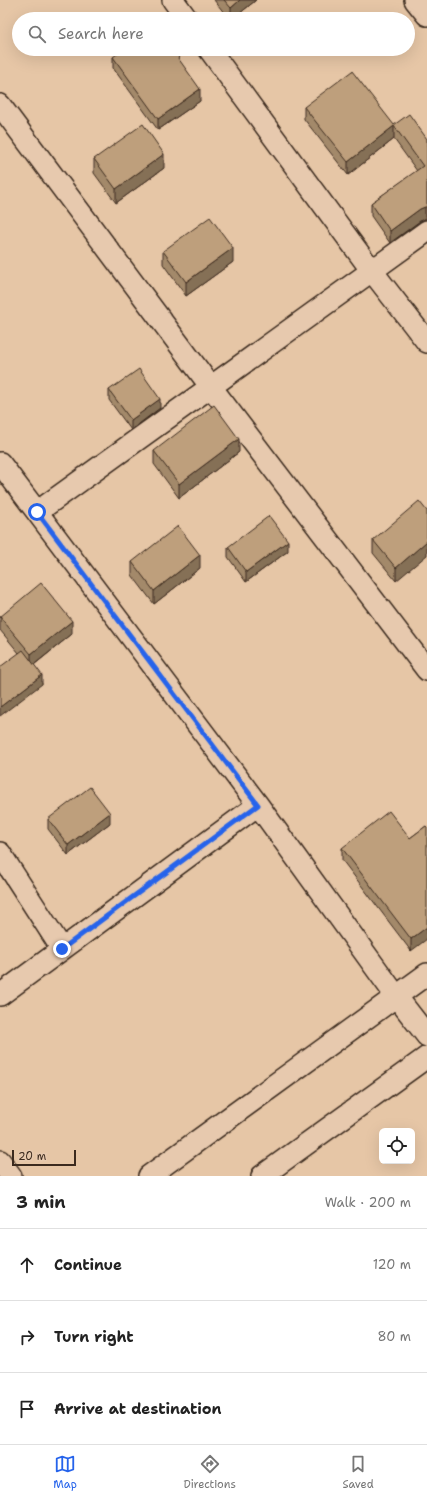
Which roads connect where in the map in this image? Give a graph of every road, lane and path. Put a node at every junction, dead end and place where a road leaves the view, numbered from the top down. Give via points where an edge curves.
1 (173, 0) edge
2 (415, 0) edge
3 (182, 12) edge
4 (427, 15) edge
5 (214, 56) edge
6 (0, 105) edge
7 (427, 231) edge
8 (372, 272) junction
9 (427, 342) edge
10 (210, 387) junction
11 (0, 463) edge
12 (37, 512) junction
13 (427, 670) edge
14 (258, 805) junction
15 (0, 853) edge
16 (62, 949) junction
17 (427, 974) edge
18 (0, 995) edge
19 (396, 996) junction
20 (427, 1036) edge
21 (427, 1057) edge
22 (0, 1162) edge
23 (11, 1176) edge
24 (149, 1176) edge
25 (262, 1176) edge

1 - 3 street
2 - 4 street
5 - 8 street
6 - 10 street
7 - 8 street
8 - 9 street
8 - 10 street
10 - 12 street
10 - 13 street
11 - 12 street
12 - 14 street
14 - 16 street
14 - 19 street
15 - 16 street
16 - 18 street
17 - 19 street
19 - 20 street
19 - 24 street
21 - 25 street
22 - 23 street

